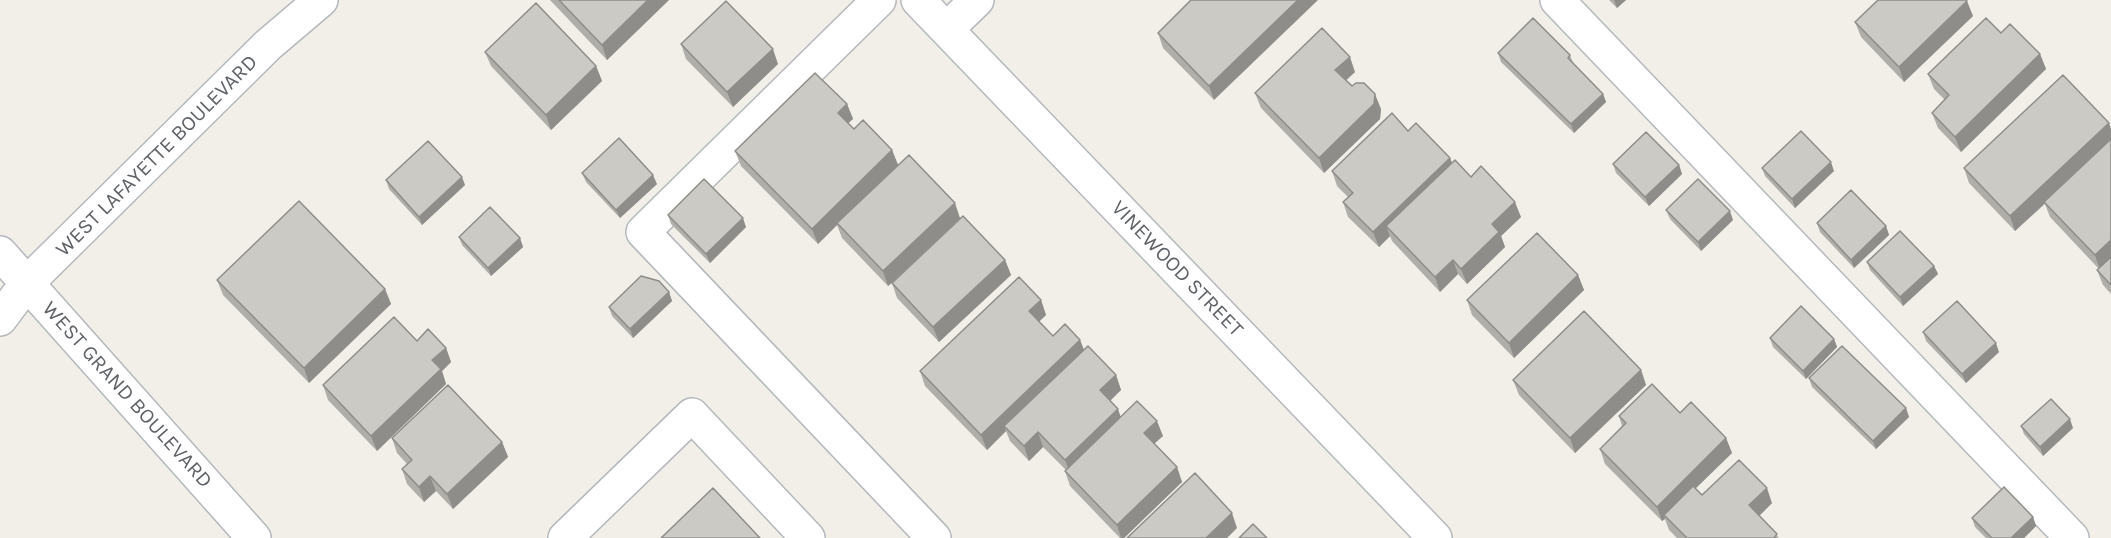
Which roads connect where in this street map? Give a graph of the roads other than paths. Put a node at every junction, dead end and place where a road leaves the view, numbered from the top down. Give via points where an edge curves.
1 (321, 0) edge
2 (879, 0) edge
3 (918, 0) edge
4 (977, 0) edge
5 (1557, 0) edge
6 (946, 29) junction
7 (0, 253) edge
8 (27, 284) junction
9 (0, 319) edge
10 (254, 538) edge
11 (565, 538) edge
12 (808, 538) edge
13 (934, 538) edge
14 (1435, 538) edge
15 (2072, 538) edge

1 - 8 street, WEST LAFAYETTE BOULEVARD via 268,45
2 - 13 street via 643,232
3 - 6 street, VINEWOOD STREET
4 - 6 street
5 - 15 street
6 - 14 street, VINEWOOD STREET
7 - 8 street, WEST GRAND BOULEVARD
8 - 9 street, WEST LAFAYETTE BOULEVARD
8 - 10 street, WEST GRAND BOULEVARD
11 - 12 street via 692,415

